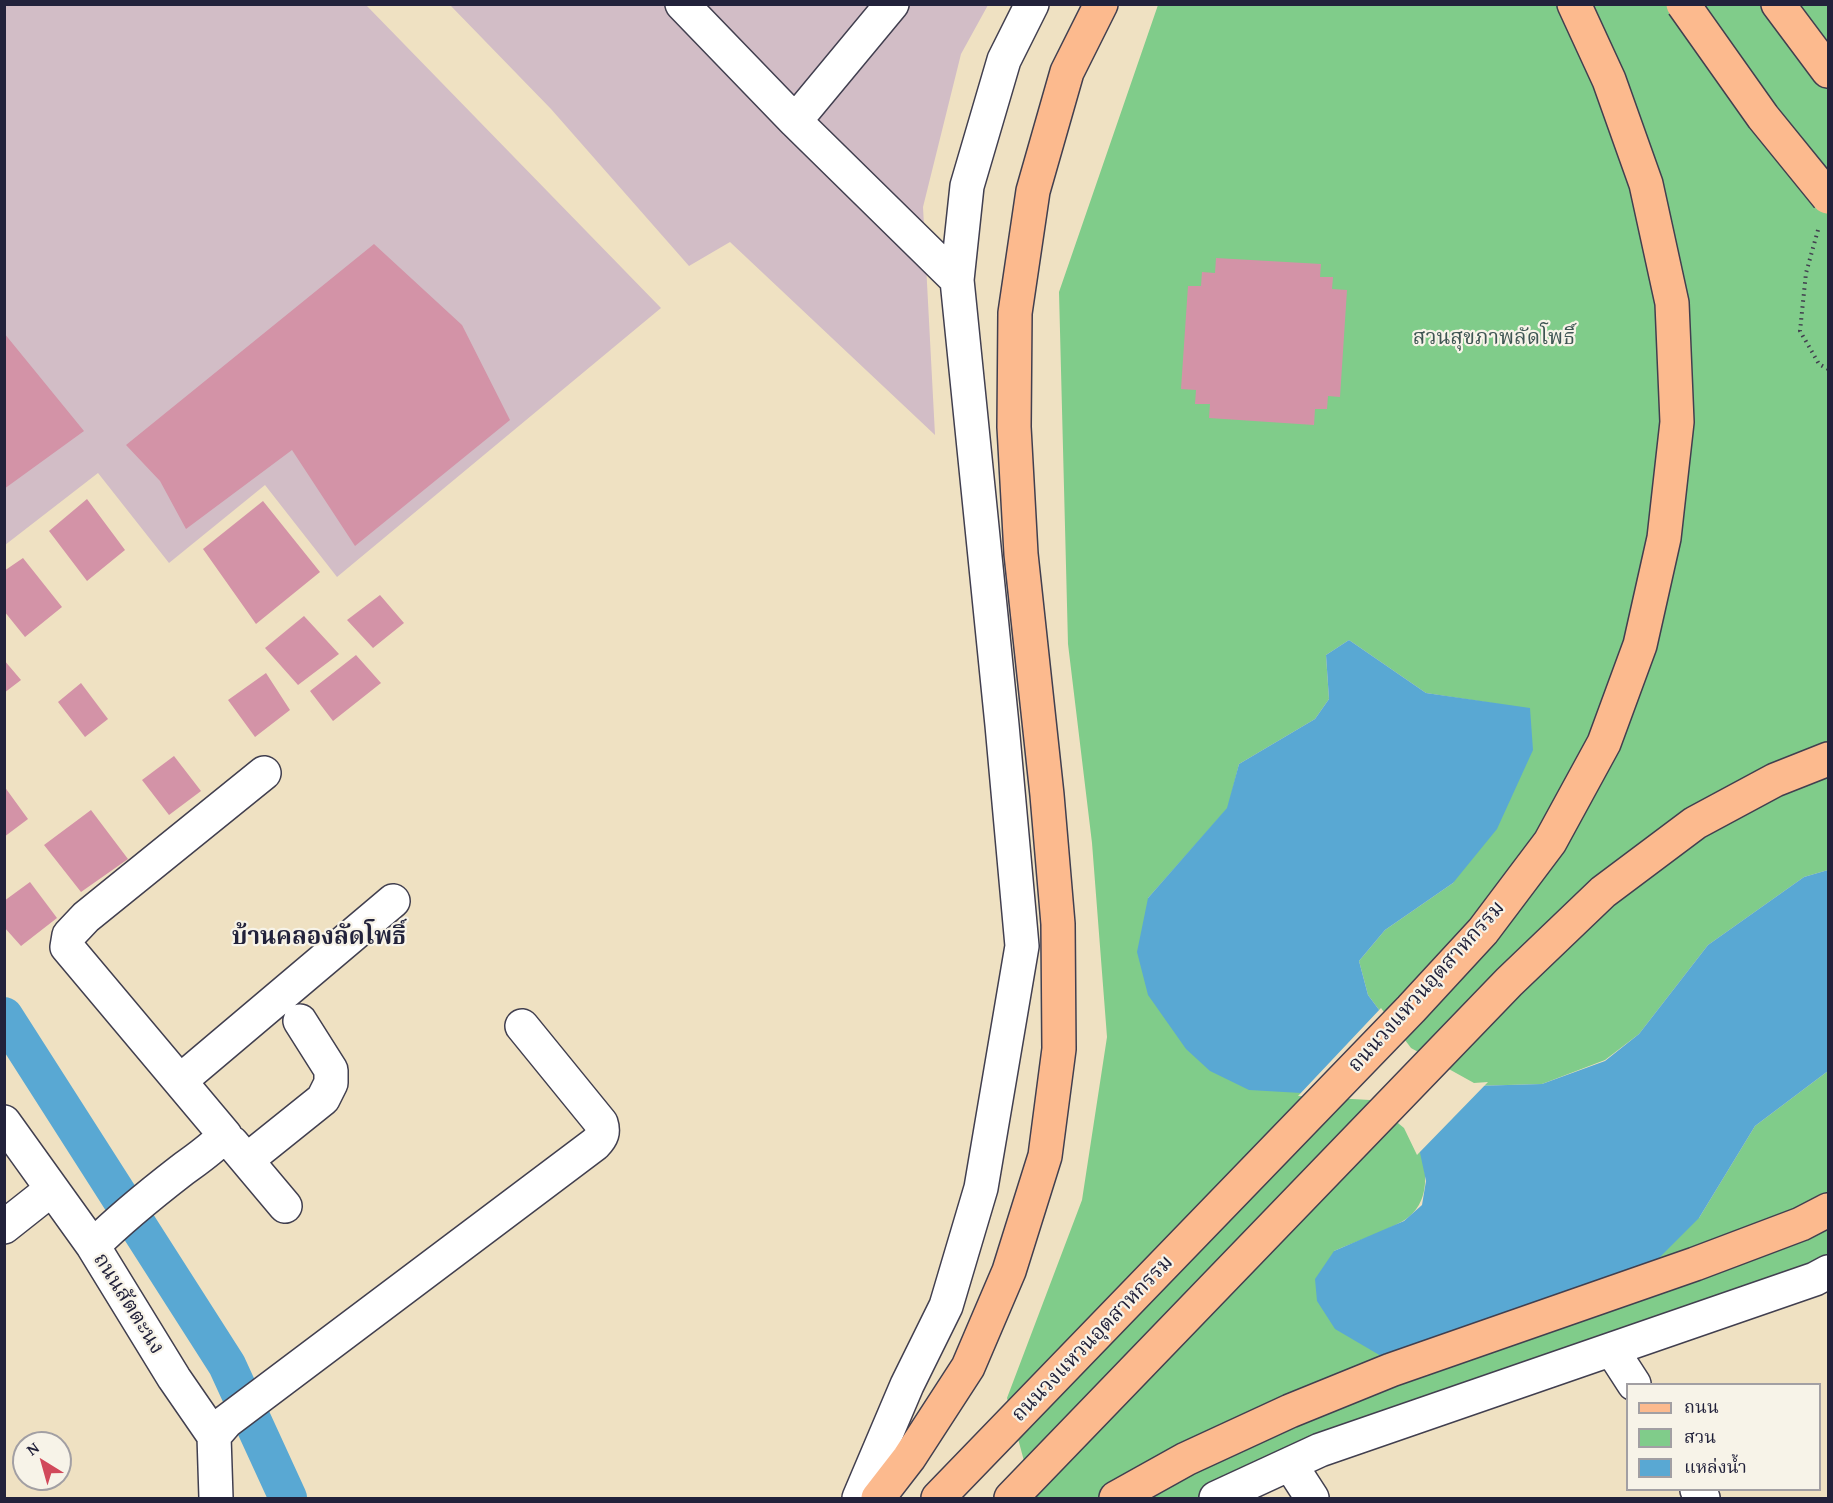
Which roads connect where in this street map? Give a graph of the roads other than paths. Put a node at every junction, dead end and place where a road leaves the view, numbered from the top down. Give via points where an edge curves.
1 (682, 4) edge
2 (892, 4) edge
3 (1032, 4) edge
4 (1101, 4) edge
5 (1574, 4) edge
6 (1683, 4) edge
7 (1778, 4) edge
8 (1828, 71) edge
9 (795, 121) junction
10 (1828, 197) edge
11 (957, 280) junction
12 (1828, 759) edge
13 (264, 773) dead end
14 (393, 901) dead end
15 (300, 1021) dead end
16 (522, 1026) dead end
17 (180, 1081) junction
18 (4, 1122) edge
19 (225, 1135) junction
20 (247, 1160) junction
21 (52, 1189) junction
22 (285, 1206) dead end
23 (1828, 1210) edge
24 (4, 1227) edge
25 (101, 1238) junction
26 (1828, 1272) edge
27 (1612, 1350) junction
28 (1633, 1383) edge
29 (220, 1428) junction
30 (1290, 1464) junction
31 (216, 1498) edge
32 (859, 1498) edge
33 (878, 1498) edge
34 (938, 1498) edge
35 (1011, 1498) edge
36 (1116, 1498) edge
37 (1216, 1498) edge
38 (1312, 1498) edge

1 - 9 street
2 - 9 street
3 - 11 street via 1004,60 966,186
4 - 33 main road via 1067,72 1033,191 1015,313 1014,427 1022,554 1058,924 1059,1049 1045,1156 1010,1271 968,1367
5 - 34 main road, ถนนวงแหวนอุตสาหกรรม via 1609,80 1646,184 1672,303 1677,410 1664,538 1640,645 1604,743 1550,842 1483,931
6 - 10 main road, bridge via 1763,117
7 - 8 main road
9 - 11 street
11 - 32 street via 1023,946 972,1220 946,1306
12 - 35 main road via 1775,780 1695,823 1603,892 1509,982
13 - 17 street via 69,935 67,947
14 - 17 street
15 - 20 street via 331,1070 331,1083 323,1099
16 - 29 street via 601,1123 601,1138
17 - 19 street
18 - 21 street, ถนนสัตตะนง
19 - 20 street
19 - 25 street
20 - 22 street
21 - 24 street
21 - 25 street, ถนนสัตตะนง
23 - 36 main road via 1695,1264 1391,1370 1186,1459
25 - 29 street, ถนนสัตตะนง via 174,1378
26 - 27 street
27 - 28 street
27 - 30 street via 1320,1450
29 - 31 street
30 - 37 street
30 - 38 street

